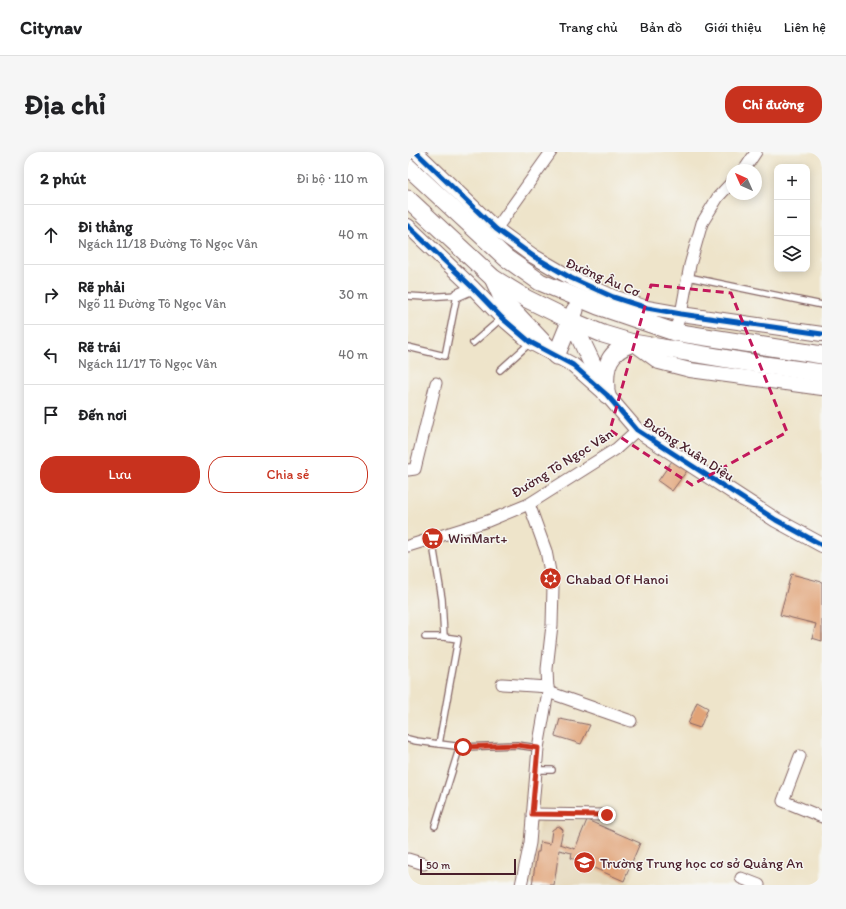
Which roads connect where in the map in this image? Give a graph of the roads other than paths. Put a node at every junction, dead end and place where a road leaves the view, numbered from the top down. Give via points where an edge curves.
1 (416, 152) edge
2 (551, 152) edge
3 (756, 152) edge
4 (748, 164) edge
5 (408, 167) edge
6 (726, 188) edge
7 (408, 199) edge
8 (408, 226) edge
9 (496, 230) junction
10 (688, 277) junction
11 (493, 278) junction
12 (473, 288) junction
13 (457, 295) junction
14 (408, 296) edge
15 (579, 299) junction
16 (822, 305) edge
17 (681, 314) junction
18 (502, 318) junction
19 (572, 321) junction
20 (674, 332) junction
21 (822, 334) edge
22 (530, 342) junction
23 (473, 343) dead end
24 (633, 343) junction
25 (408, 347) edge
26 (822, 355) edge
27 (556, 356) junction
28 (500, 370) dead end
29 (822, 373) edge
30 (436, 383) dead end
31 (822, 388) edge
32 (607, 395) junction
33 (637, 430) junction
34 (408, 470) edge
35 (529, 504) junction
36 (432, 539) junction
37 (822, 545) edge
38 (408, 546) edge
39 (425, 637) dead end
40 (444, 637) junction
41 (502, 684) dead end
42 (548, 690) junction
43 (631, 720) dead end
44 (408, 739) edge
45 (439, 744) junction
46 (460, 746) junction
47 (538, 748) junction
48 (800, 756) dead end
49 (536, 770) junction
50 (552, 770) dead end
51 (532, 814) junction
52 (607, 815) dead end
53 (822, 817) edge
54 (435, 826) dead end
55 (408, 859) edge
56 (424, 864) dead end
57 (741, 878) dead end
58 (521, 885) edge
59 (759, 885) edge

1 - 9 street, Đường Âu Cơ
2 - 9 street
3 - 4 street
5 - 15 main road, Đường Âu Cơ via 506,258 540,282
6 - 10 street via 702,223
7 - 11 main road
8 - 12 street
9 - 17 street, Đường Âu Cơ via 533,256 572,278 614,297 647,308
10 - 16 lane
10 - 17 street
11 - 19 main road via 527,299
11 - 27 main road via 503,300
12 - 13 street
12 - 18 street
13 - 14 lane
13 - 25 lane via 445,356
15 - 19 main road
15 - 20 main road, Đường Âu Cơ
17 - 20 street
17 - 21 street, Đường Âu Cơ
18 - 22 street
18 - 23 lane
19 - 24 main road
19 - 27 main road
19 - 32 main road
20 - 26 main road, Đường Âu Cơ
22 - 27 street
22 - 28 lane
24 - 29 main road
24 - 31 street via 659,362 690,370
24 - 32 main road via 617,351 606,366
27 - 32 street, Đường Xuân Diệu via 573,365
30 - 34 street via 415,469
32 - 33 street, Đường Xuân Diệu
33 - 35 street, Đường Tô Ngọc Vân via 616,449
33 - 37 street, Đường Xuân Diệu via 776,520
35 - 36 street, Đường Tô Ngọc Vân via 488,521
35 - 42 street via 546,551 553,587 547,669
36 - 38 street, Đường Tô Ngọc Vân
36 - 40 lane via 442,599
39 - 40 lane
40 - 45 lane via 458,639
41 - 42 street
42 - 43 street
42 - 47 street
44 - 45 lane
45 - 46 lane
46 - 47 lane via 517,745
46 - 54 lane
47 - 49 street
48 - 53 street via 783,801
49 - 50 lane
49 - 51 street
51 - 52 street
51 - 58 street via 530,843
55 - 56 street
57 - 59 street

